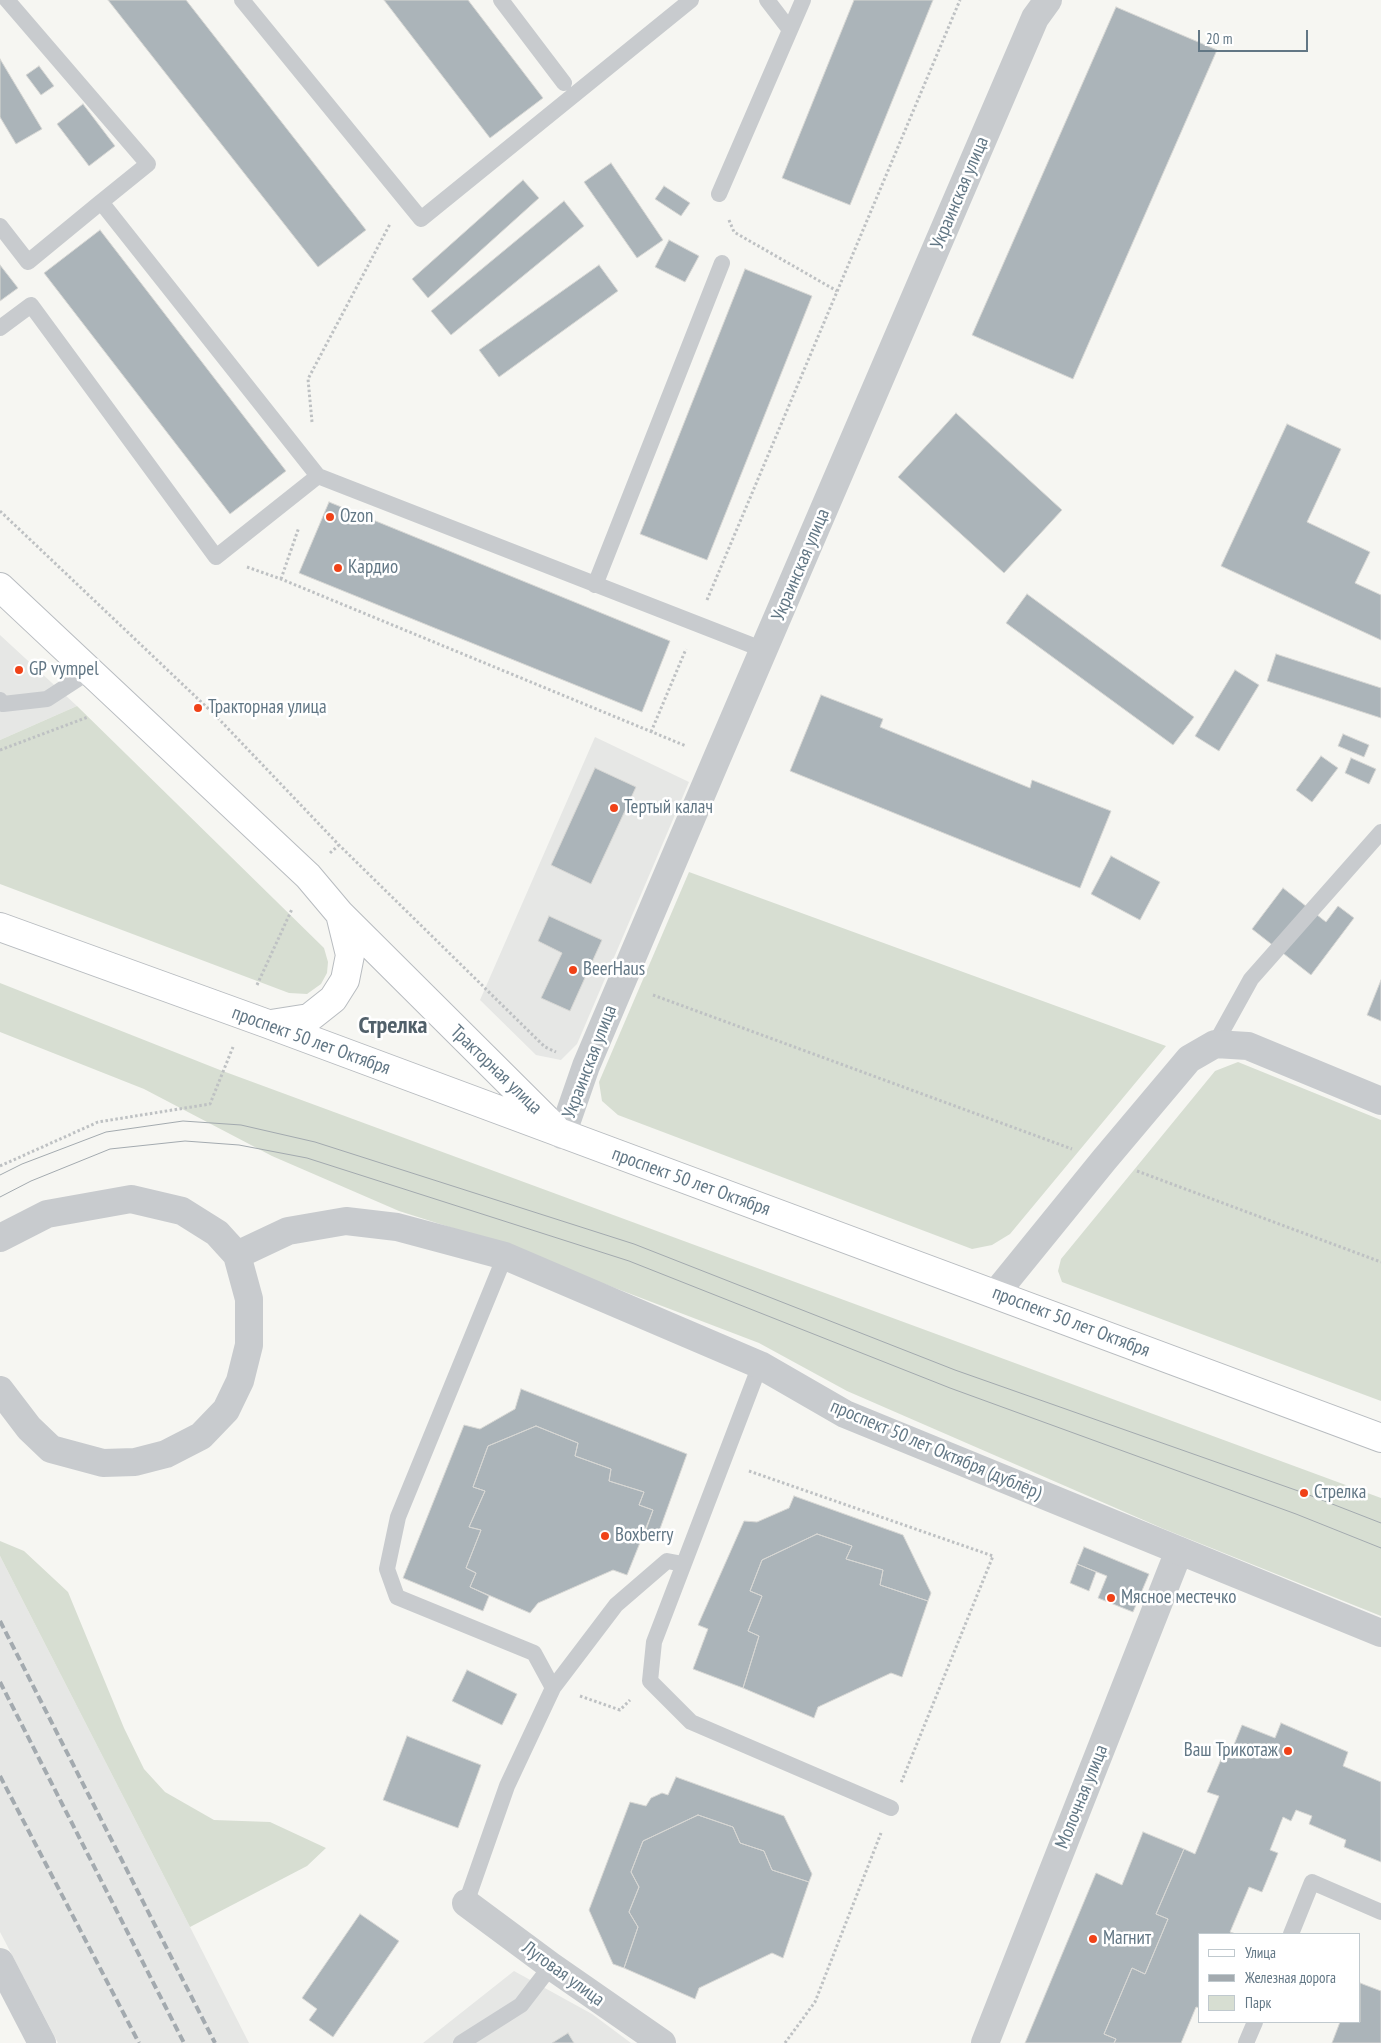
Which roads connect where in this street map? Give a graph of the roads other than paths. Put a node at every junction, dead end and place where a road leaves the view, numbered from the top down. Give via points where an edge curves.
1 (7, 0) edge
2 (242, 0) edge
3 (501, 0) edge
4 (691, 0) edge
5 (767, 0) edge
6 (803, 0) edge
7 (1048, 0) edge
8 (790, 30) junction
9 (564, 83) dead end
10 (718, 194) road end
11 (101, 202) junction
12 (0, 226) edge
13 (722, 263) dead end
14 (0, 328) edge
15 (318, 476) junction
16 (595, 585) junction
17 (0, 587) edge
18 (764, 650) junction
19 (90, 672) junction
20 (0, 700) edge
21 (1381, 832) edge
22 (340, 914) junction
23 (0, 928) edge
24 (257, 1020) junction
25 (1215, 1044) junction
26 (1381, 1101) edge
27 (562, 1135) junction
28 (0, 1238) edge
29 (237, 1255) junction
30 (505, 1256) junction
31 (996, 1293) junction
32 (760, 1365) junction
33 (0, 1390) edge
34 (1381, 1438) edge
35 (1179, 1551) junction
36 (683, 1564) junction
37 (1381, 1633) edge
38 (553, 1688) junction
39 (891, 1808) road end
40 (466, 1903) joint
41 (1381, 1912) edge
42 (1291, 1933) edge
43 (0, 1962) edge
44 (551, 1966) junction
45 (1254, 2023) edge
46 (42, 2043) edge
47 (461, 2043) edge
48 (662, 2043) edge
49 (985, 2043) edge
50 (1246, 2043) edge

1 - 11 lane via 148,164
2 - 4 lane via 421,219
3 - 9 lane
5 - 8 lane
6 - 8 lane
7 - 18 street, Украинская улица via 1031,27
8 - 10 lane
11 - 12 lane via 28,262
11 - 15 lane
13 - 16 lane
14 - 15 lane via 31,305 216,557
15 - 16 lane
16 - 18 lane
17 - 19 main road, Тракторная улица
18 - 27 street, Украинская улица via 586,1066
19 - 20 lane via 46,699 4,704
19 - 22 main road, Тракторная улица via 308,876
21 - 25 lane via 1251,979
22 - 24 main road via 350,955 345,980 333,999 309,1018
22 - 27 main road, Тракторная улица
23 - 24 main road, проспект 50 лет Октября
24 - 27 main road, проспект 50 лет Октября
25 - 26 street via 1248,1046
25 - 31 street via 1189,1059
27 - 31 main road, проспект 50 лет Октября
28 - 29 street via 48,1214 131,1199 182,1211 217,1233
29 - 30 street, проспект 50 лет Октября (дублёр) via 288,1231 346,1221 397,1227
29 - 33 street via 249,1300 249,1344 240,1381 226,1410 201,1436 166,1454 135,1462 103,1463 51,1448 29,1428
30 - 32 street, проспект 50 лет Октября (дублёр)
30 - 38 lane via 398,1517 387,1569 397,1597 534,1653
31 - 34 main road, проспект 50 лет Октября
32 - 35 street, проспект 50 лет Октября (дублёр) via 845,1414
32 - 36 lane
35 - 37 street, проспект 50 лет Октября (дублёр)
35 - 49 street, Молочная улица
36 - 38 lane via 667,1561 616,1605
36 - 39 lane via 654,1642 650,1681 691,1722
38 - 40 lane via 507,1786
40 - 44 street, Луговая улица
41 - 42 lane via 1312,1882
43 - 46 street
44 - 47 lane via 521,2005
44 - 48 street, Луговая улица
45 - 50 lane

